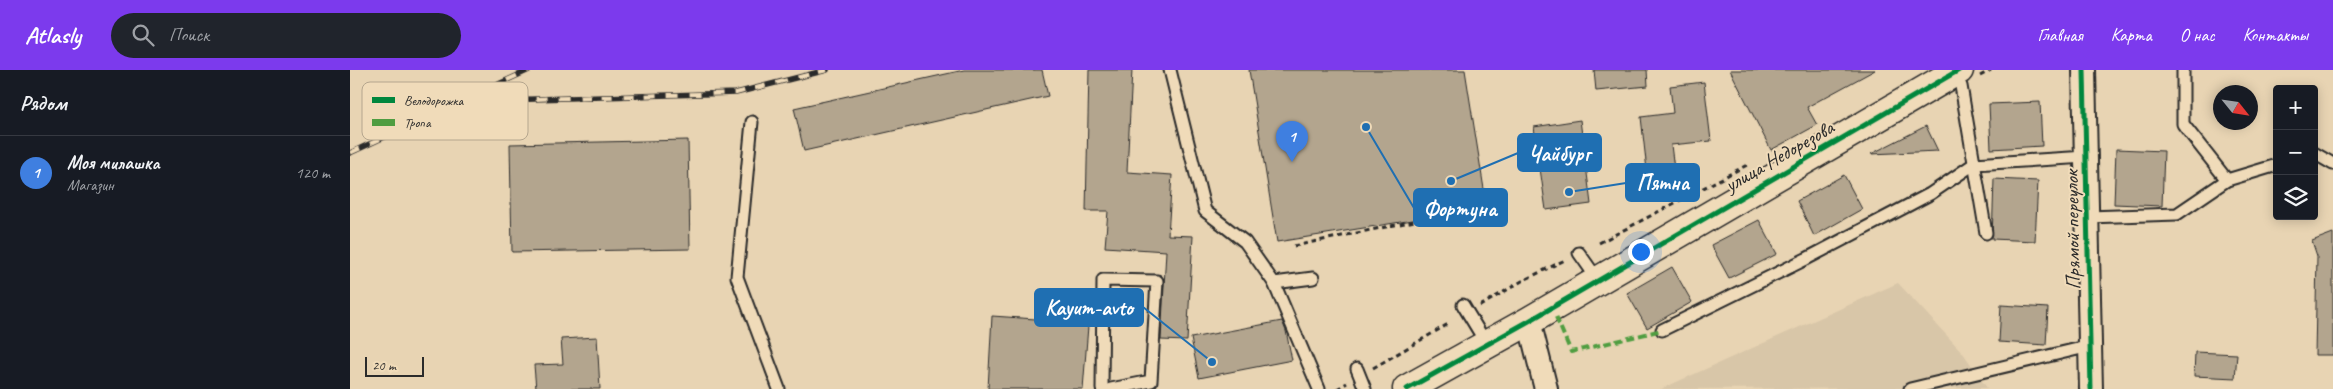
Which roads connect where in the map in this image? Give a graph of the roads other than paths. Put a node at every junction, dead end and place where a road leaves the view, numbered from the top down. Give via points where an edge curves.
1 (1170, 70) edge
2 (2084, 70) edge
3 (2183, 70) edge
4 (1960, 78) edge
5 (1928, 79) edge
6 (752, 122) dead end
7 (2318, 155) edge
8 (2086, 157) junction
9 (1974, 164) junction
10 (2333, 164) edge
11 (2273, 166) edge
12 (2227, 180) junction
13 (2088, 217) junction
14 (1986, 233) dead end
15 (1575, 255) road end
16 (1313, 278) dead end
17 (1598, 280) junction
18 (1274, 283) junction
19 (1468, 307) road end
20 (1528, 321) junction
21 (1662, 330) dead end
22 (1486, 343) junction
23 (2090, 346) junction
24 (1362, 370) road end
25 (779, 389) edge
26 (1102, 389) edge
27 (1111, 389) edge
28 (1319, 389) edge
29 (1365, 389) edge
30 (1407, 389) edge
31 (1546, 389) edge
32 (1910, 389) edge
33 (2091, 389) edge

1 - 18 lane via 1205,211 1245,242
2 - 8 street, Прямой переулок
3 - 12 lane via 2184,124
4 - 5 street, улица Недорезова
4 - 9 lane
5 - 17 street, улица Недорезова
6 - 25 lane via 737,277
7 - 10 lane
8 - 9 lane
8 - 13 street, Прямой переулок
9 - 14 lane
9 - 21 lane via 1930,194
11 - 12 lane
12 - 13 lane via 2177,214
13 - 23 street, Прямой переулок
15 - 17 lane
16 - 18 lane
17 - 20 street, улица Недорезова
18 - 28 lane
19 - 22 lane
20 - 22 street, улица Недорезова
20 - 31 street
22 - 30 street, улица Недорезова
23 - 32 lane
23 - 33 street, Прямой переулок
24 - 29 lane
26 - 27 lane via 1103,280 1157,281 1152,381

